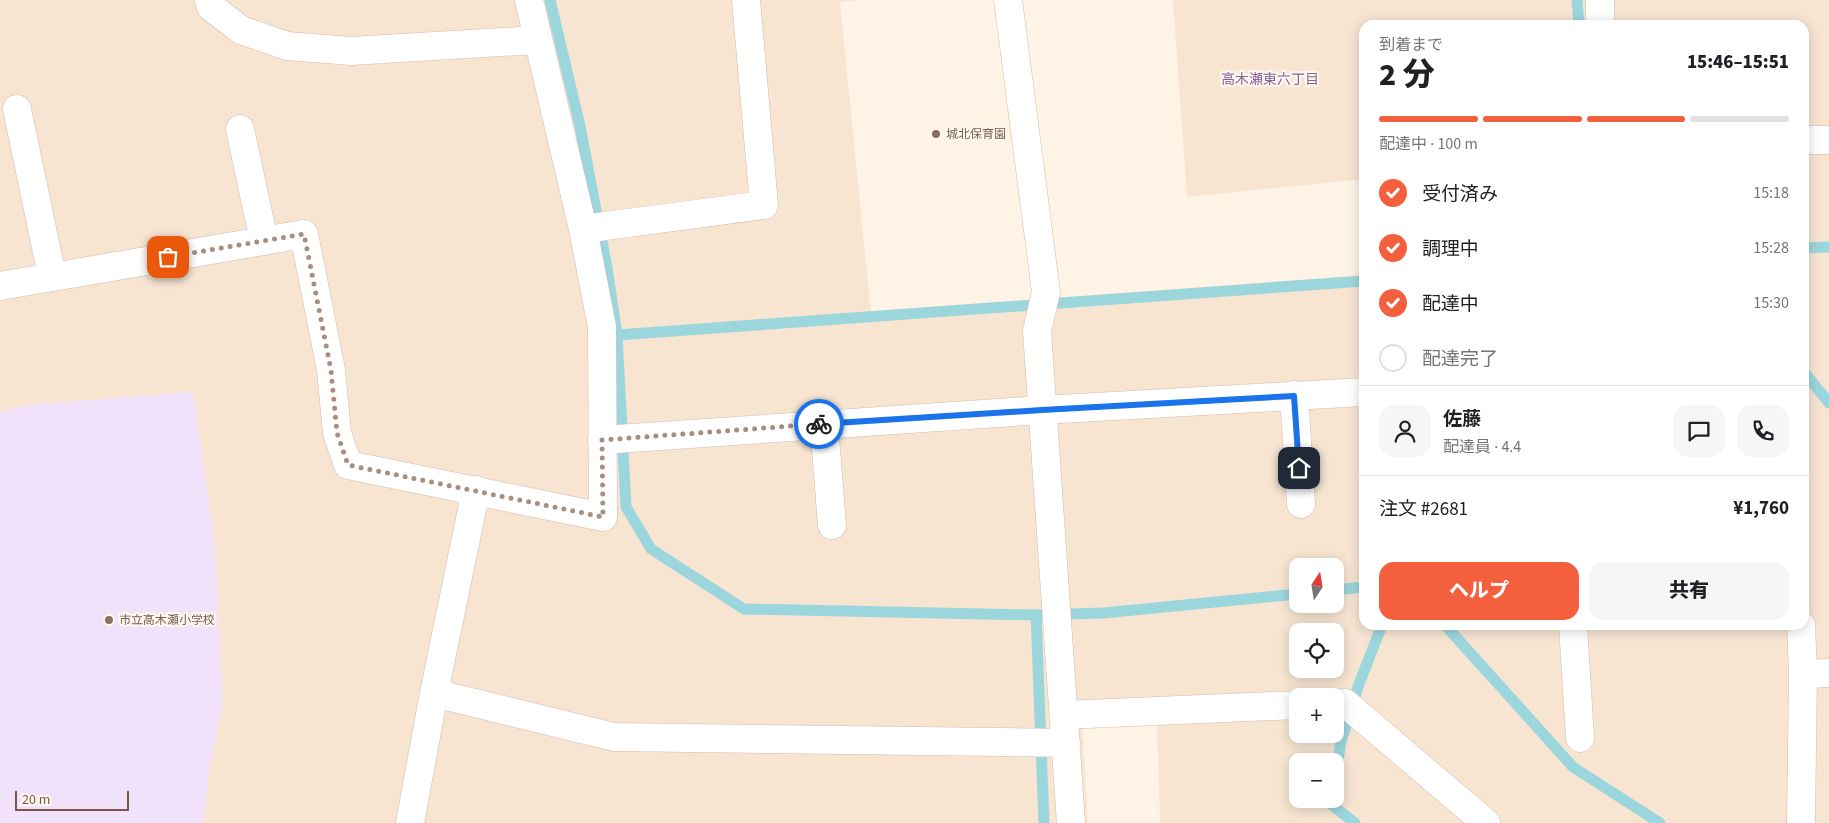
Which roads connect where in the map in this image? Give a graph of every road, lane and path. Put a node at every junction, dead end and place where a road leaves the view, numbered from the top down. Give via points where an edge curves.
1 (209, 0) edge
2 (529, 0) edge
3 (746, 0) edge
4 (1008, 0) edge
5 (1600, 0) edge
6 (1600, 20) edge
7 (538, 40) junction
8 (17, 108) dead end
9 (240, 129) dead end
10 (1809, 140) edge
11 (1829, 140) edge
12 (596, 227) junction
13 (264, 241) junction
14 (52, 276) junction
15 (0, 286) edge
16 (1359, 392) edge
17 (1294, 396) junction
18 (1042, 410) junction
19 (824, 424) junction
20 (616, 439) junction
21 (476, 490) junction
22 (1301, 504) dead end
23 (832, 525) dead end
24 (1573, 630) edge
25 (1803, 630) edge
26 (1816, 673) edge
27 (434, 693) junction
28 (1289, 705) edge
29 (1346, 708) edge
30 (1064, 715) junction
31 (1580, 738) dead end
32 (1048, 743) junction
33 (410, 823) edge
34 (1071, 823) edge
35 (1486, 823) edge
36 (1801, 823) edge

1 - 7 street via 211,7 241,30 288,46 351,51
2 - 7 street
3 - 12 street via 764,205
4 - 18 street via 1043,303 1037,331
5 - 6 street
7 - 12 street
8 - 14 street
9 - 13 street
10 - 11 street
12 - 20 street via 602,327
13 - 14 street
13 - 21 street via 304,234 331,370 337,433 348,465
14 - 15 street
16 - 17 street
17 - 18 street
17 - 22 street
18 - 19 street
18 - 30 street
19 - 20 street
19 - 23 street
20 - 21 street via 603,517
21 - 27 street
24 - 31 street
25 - 26 street
26 - 36 street
27 - 32 street via 614,737
27 - 33 street
28 - 30 street
29 - 35 street
30 - 32 street
32 - 34 street

